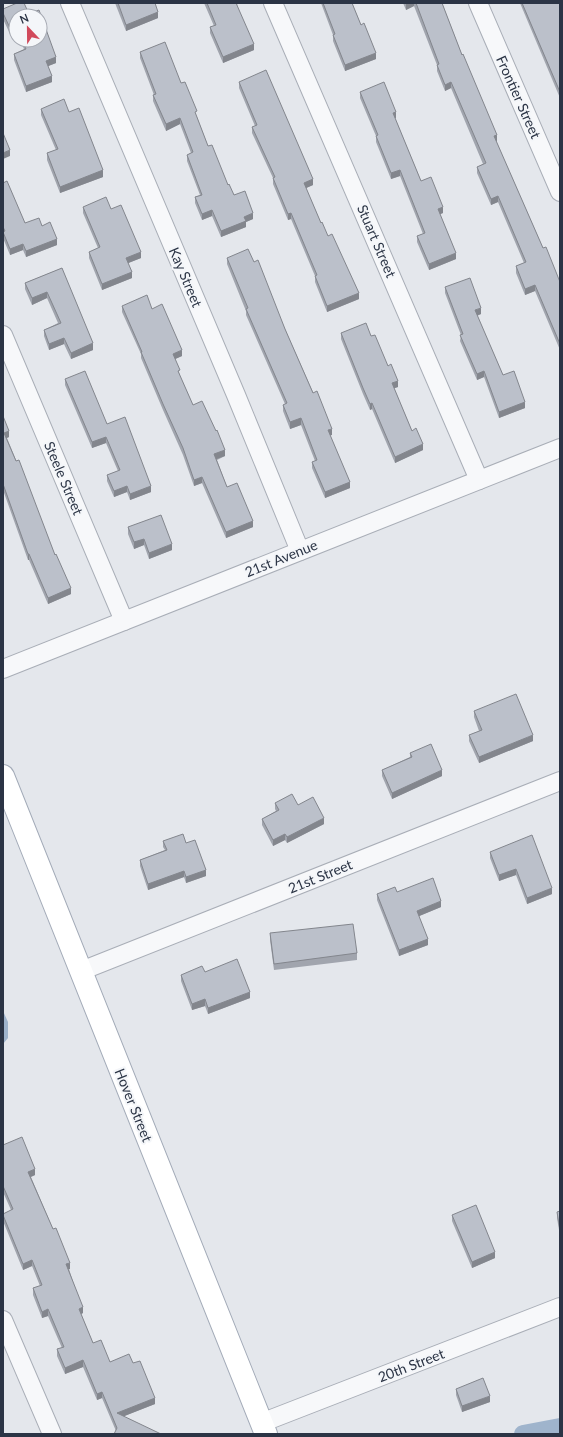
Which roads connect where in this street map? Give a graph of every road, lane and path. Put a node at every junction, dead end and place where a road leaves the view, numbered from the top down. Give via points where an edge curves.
1 (70, 3) edge
2 (273, 3) edge
3 (478, 3) edge
4 (560, 192) edge
5 (3, 336) edge
6 (560, 448) edge
7 (479, 480) junction
8 (300, 551) junction
9 (124, 621) junction
10 (3, 669) edge
11 (3, 776) edge
12 (560, 781) edge
13 (81, 971) junction
14 (560, 1307) edge
15 (3, 1320) edge
16 (263, 1429) edge
17 (52, 1434) edge

1 - 8 street, Kay Street
2 - 7 street, Stuart Street
3 - 4 street, Frontier Street
5 - 9 street, Steele Street
6 - 7 street, 21st Avenue
7 - 8 street, 21st Avenue
8 - 9 street, 21st Avenue
9 - 10 street, 21st Avenue
11 - 13 main road, Hover Street
12 - 13 street, 21st Street
13 - 16 main road, Hover Street
14 - 16 street, 20th Street
15 - 17 street

